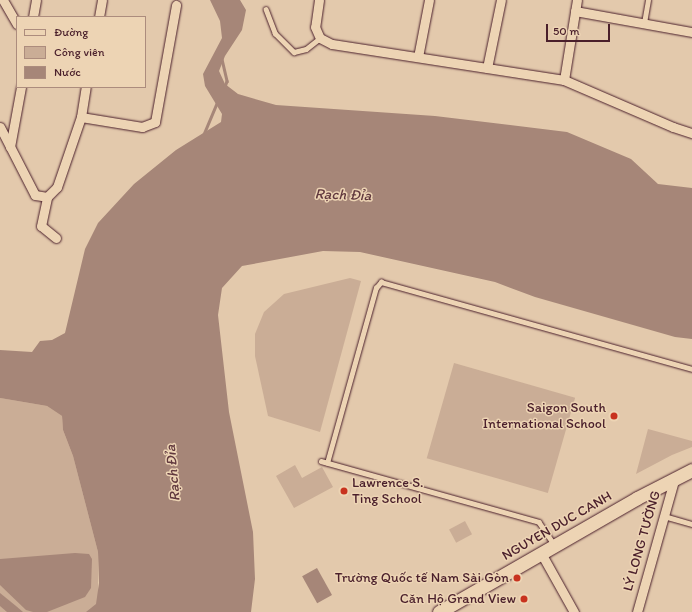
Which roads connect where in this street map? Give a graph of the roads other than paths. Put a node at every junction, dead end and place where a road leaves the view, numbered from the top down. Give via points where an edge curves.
1 (3, 0) edge
2 (36, 0) edge
3 (102, 0) edge
4 (319, 0) edge
5 (429, 0) edge
6 (501, 0) edge
7 (577, 0) edge
8 (648, 0) edge
9 (176, 5) dead end
10 (266, 9) dead end
11 (575, 11) junction
12 (33, 16) edge
13 (99, 16) edge
14 (16, 22) edge
15 (644, 23) junction
16 (692, 32) edge
17 (320, 38) junction
18 (418, 57) junction
19 (488, 68) junction
20 (564, 80) junction
21 (21, 88) edge
22 (86, 88) edge
23 (81, 116) junction
24 (0, 127) edge
25 (692, 132) edge
26 (10, 147) junction
27 (47, 197) junction
28 (56, 238) dead end
29 (692, 369) edge
30 (321, 462) dead end
31 (327, 463) junction
32 (692, 470) edge
33 (675, 477) junction
34 (664, 516) junction
35 (692, 524) edge
36 (554, 545) junction
37 (541, 553) junction
38 (439, 612) edge
39 (574, 612) edge
40 (636, 612) edge

1 - 14 street
2 - 12 street
3 - 13 street
4 - 17 street via 315,27
5 - 18 street
6 - 19 street
7 - 11 street
8 - 15 lane
9 - 23 street via 155,122 142,127
10 - 17 lane via 275,33 294,52 306,49
11 - 15 street
11 - 20 street
15 - 16 street
17 - 18 street via 332,44
18 - 19 street
19 - 20 street
20 - 25 street via 674,128
21 - 26 street
22 - 23 street
23 - 27 street via 57,187
24 - 26 street
26 - 27 street via 35,196
27 - 28 street via 41,226
29 - 31 lane via 382,282 376,288
30 - 31 lane
31 - 36 lane via 539,522
32 - 33 main road, NGUYEN DUC CANH
33 - 34 street, LÝ LONG TƯỜNG
33 - 36 main road, NGUYEN DUC CANH
34 - 35 lane
34 - 40 street, LÝ LONG TƯỜNG
36 - 37 main road, NGUYEN DUC CANH
37 - 38 main road, NGUYEN DUC CANH
37 - 39 street

